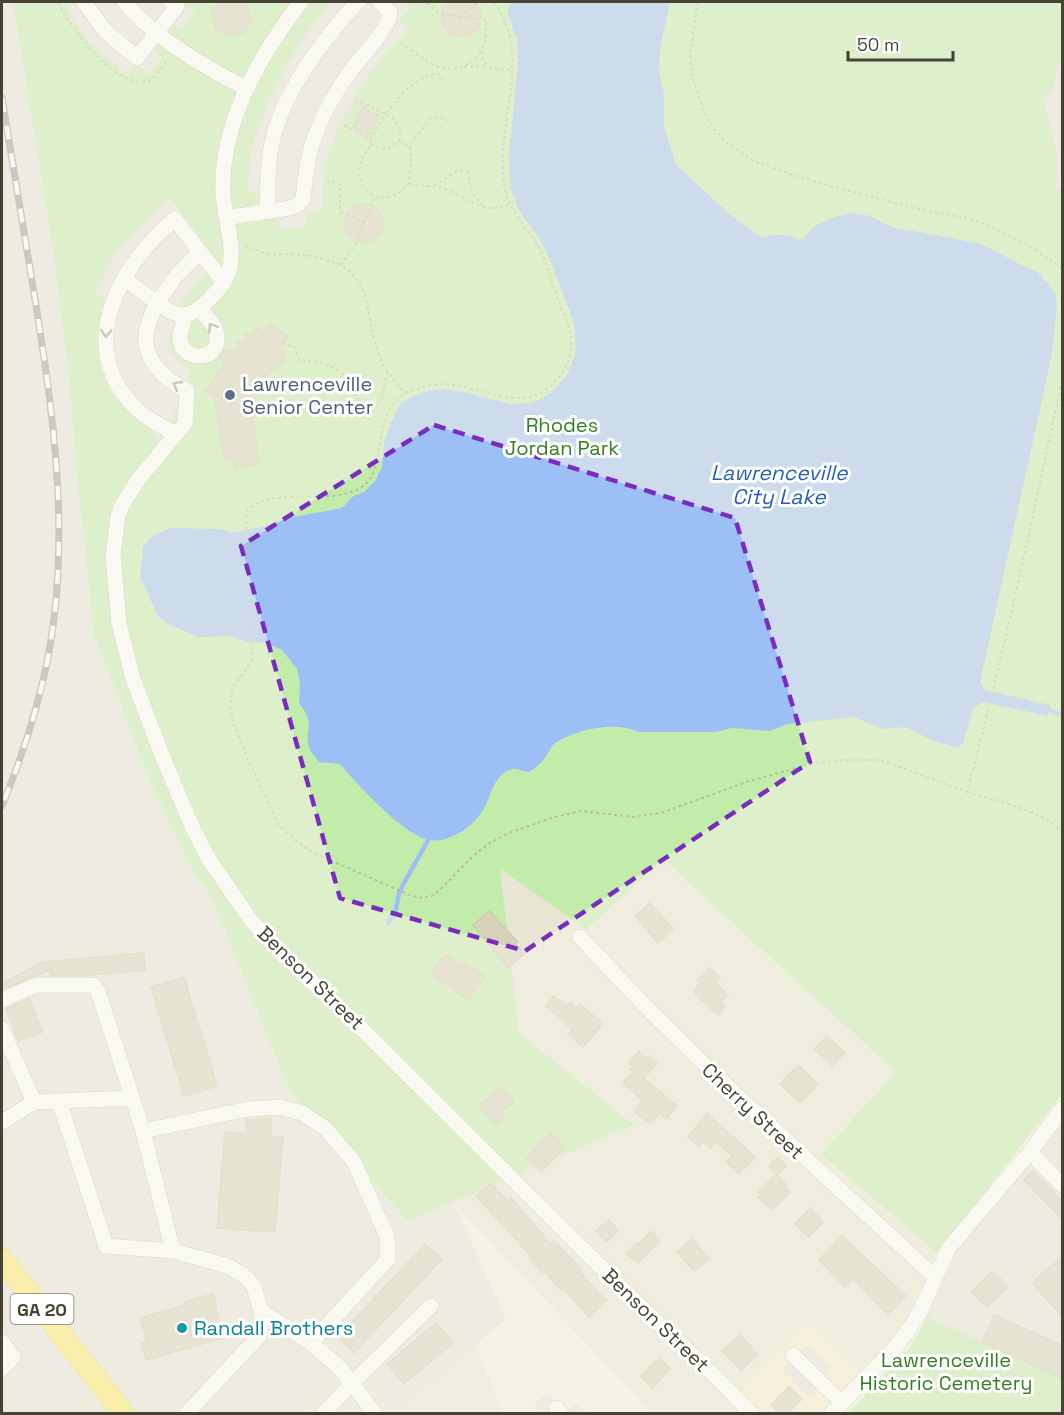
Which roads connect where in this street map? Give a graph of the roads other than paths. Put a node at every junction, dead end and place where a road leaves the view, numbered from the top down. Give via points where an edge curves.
1 (84, 2) edge
2 (125, 2) edge
3 (171, 2) edge
4 (301, 2) edge
5 (358, 2) edge
6 (380, 2) edge
7 (158, 32) junction
8 (246, 88) junction
9 (268, 211) junction
10 (226, 218) junction
11 (200, 252) junction
12 (125, 279) junction
13 (224, 282) junction
14 (157, 303) junction
15 (176, 434) junction
16 (580, 937) dead end
17 (2, 1000) edge
18 (2, 1029) edge
19 (132, 1098) junction
20 (59, 1101) junction
21 (34, 1102) junction
22 (1062, 1109) edge
23 (2, 1122) edge
24 (143, 1131) junction
25 (1030, 1152) junction
26 (1062, 1185) edge
27 (173, 1251) junction
28 (2, 1260) edge
29 (934, 1276) junction
30 (431, 1306) dead end
31 (261, 1311) junction
32 (2, 1342) edge
33 (311, 1343) junction
34 (793, 1355) dead end
35 (2, 1369) edge
36 (352, 1383) junction
37 (836, 1408) edge
38 (124, 1413) edge
39 (186, 1413) edge
40 (323, 1413) edge
41 (375, 1413) edge
42 (752, 1413) edge

1 - 7 street via 104,30 137,58
2 - 7 street
3 - 7 street via 177,6
4 - 8 street
5 - 9 street via 324,41 279,120 269,158
6 - 9 street via 390,17 346,77 323,118 308,156 301,204
7 - 8 street via 201,63
8 - 10 street via 223,173
9 - 10 street
10 - 13 street via 231,261
11 - 12 street via 175,219 154,236
11 - 13 street
11 - 14 street
12 - 14 street
12 -> 15 street via 107,323 108,360 122,391 138,410
13 -> 14 street via 192,312 180,315
15 -> 14 street, Benson Street via 185,423 187,391 165,378 148,353 146,331
15 - 42 street, Benson Street via 129,491 118,516 113,556 116,601 127,657 145,713 208,858 252,922 289,960
16 - 29 street, Cherry Street via 713,1074
17 - 19 street via 36,985 93,985
18 - 21 street
19 - 20 street
19 - 24 street
20 - 21 street
20 - 27 street via 106,1246
21 - 23 street
22 - 25 street
24 - 27 street
24 - 33 street via 248,1109 280,1107 302,1113 326,1128 354,1162 387,1236 388,1259
25 - 26 street
25 - 29 street via 949,1248
27 - 31 street via 228,1266 249,1280
28 - 38 highway, GA 20
29 - 37 street via 920,1312 907,1332
30 - 36 street
31 - 33 street
31 - 39 street via 259,1336
32 - 35 street via 13,1357
33 - 36 street
34 - 37 street
36 - 40 street
36 - 41 street

